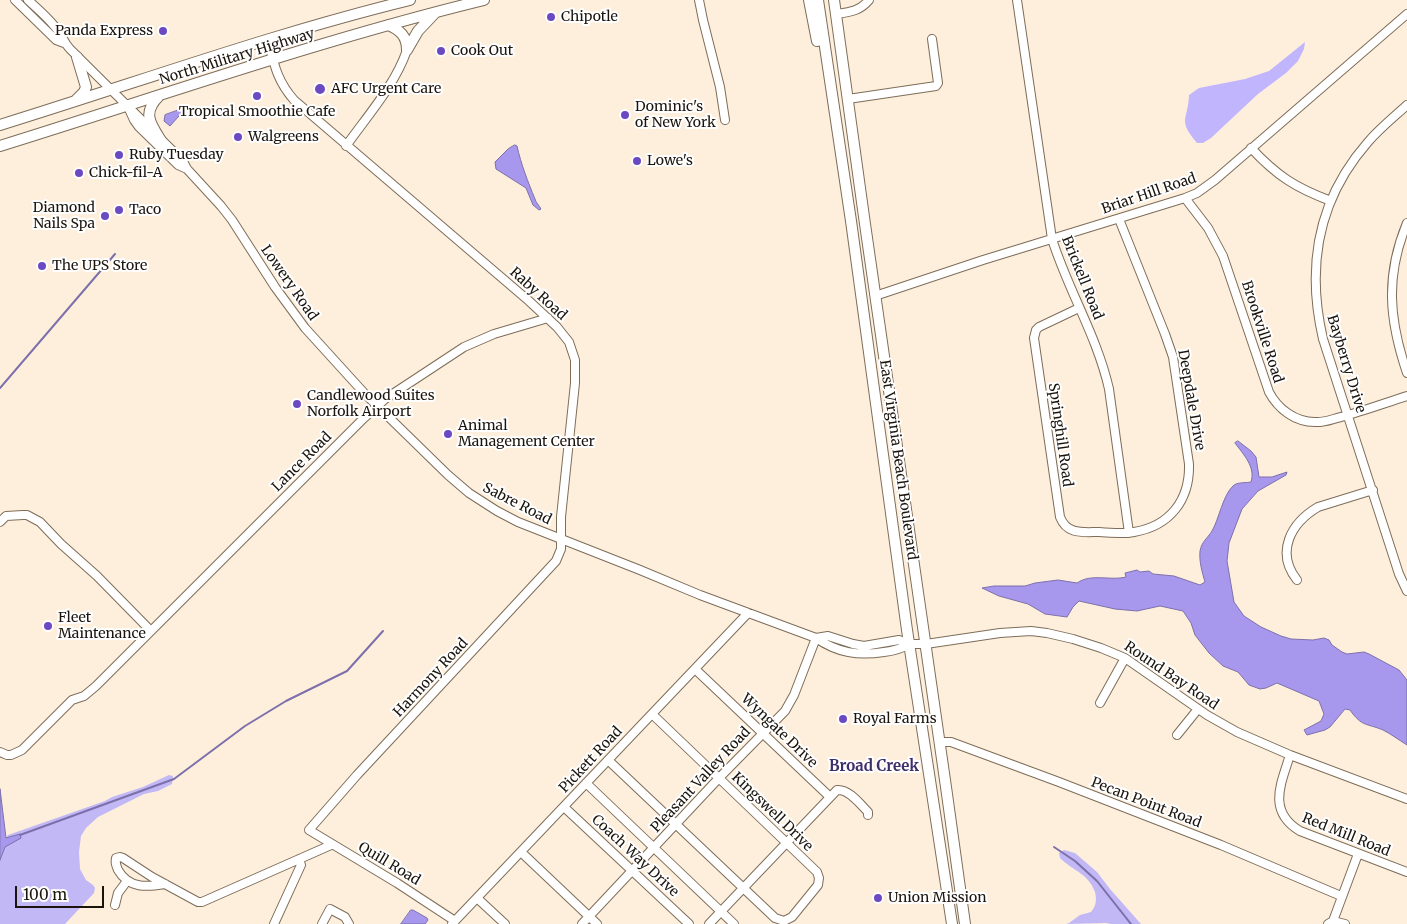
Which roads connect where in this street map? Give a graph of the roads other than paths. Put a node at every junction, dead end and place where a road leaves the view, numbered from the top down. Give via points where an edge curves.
1 (15, 0) edge
2 (28, 0) edge
3 (410, 0) edge
4 (484, 0) edge
5 (699, 0) edge
6 (809, 0) edge
7 (818, 0) edge
8 (834, 0) edge
9 (838, 0) edge
10 (869, 0) edge
11 (1017, 0) edge
12 (438, 12) junction
13 (836, 14) junction
14 (1407, 14) edge
15 (388, 25) junction
16 (932, 39) dead end
17 (268, 40) junction
18 (64, 43) junction
19 (407, 50) junction
20 (77, 56) junction
21 (273, 60) junction
22 (828, 76) junction
23 (112, 90) junction
24 (160, 95) junction
25 (848, 99) junction
26 (74, 102) junction
27 (127, 105) junction
28 (1407, 105) edge
29 (725, 120) dead end
30 (0, 125) edge
31 (160, 138) junction
32 (0, 146) edge
33 (346, 146) junction
34 (1251, 148) junction
35 (187, 169) junction
36 (1185, 198) junction
37 (1331, 201) junction
38 (1119, 219) junction
39 (1407, 223) edge
40 (1052, 239) junction
41 (875, 296) junction
42 (1079, 308) junction
43 (548, 318) junction
44 (1407, 373) edge
45 (1407, 396) edge
46 (377, 406) junction
47 (1348, 415) junction
48 (1373, 490) junction
49 (0, 522) edge
50 (1129, 533) junction
51 (561, 539) junction
52 (1297, 580) dead end
53 (1407, 591) edge
54 (748, 613) junction
55 (151, 631) junction
56 (816, 638) junction
57 (910, 644) junction
58 (926, 644) junction
59 (1125, 658) junction
60 (695, 668) junction
61 (1100, 703) dead end
62 (1198, 709) junction
63 (652, 714) junction
64 (763, 733) junction
65 (1177, 735) dead end
66 (940, 742) junction
67 (0, 752) edge
68 (1290, 755) junction
69 (608, 760) junction
70 (719, 778) junction
71 (586, 784) junction
72 (830, 797) junction
73 (1407, 799) edge
74 (564, 807) junction
75 (868, 814) dead end
76 (676, 824) junction
77 (309, 830) joint
78 (787, 843) junction
79 (332, 845) junction
80 (654, 847) junction
81 (521, 852) junction
82 (1358, 854) junction
83 (299, 859) junction
84 (633, 870) junction
85 (1407, 872) edge
86 (127, 881) junction
87 (166, 884) junction
88 (742, 888) junction
89 (1341, 896) junction
90 (478, 898) junction
91 (114, 906) dead end
92 (721, 911) junction
93 (589, 917) junction
94 (1331, 922) edge
95 (454, 923) edge
96 (274, 924) edge
97 (322, 924) edge
98 (349, 924) edge
99 (505, 924) edge
100 (582, 924) edge
101 (597, 924) edge
102 (689, 924) edge
103 (709, 924) edge
104 (734, 924) edge
105 (952, 924) edge
106 (965, 924) edge
107 (1345, 924) edge

1 - 18 street, Lowery Road via 56,40
2 - 18 street, Lowery Road via 59,32
3 - 17 main road, North Military Highway
4 - 12 main road, North Military Highway
5 - 29 street
6 - 22 main road
7 - 22 main road, East Virginia Beach Boulevard
8 - 13 main road, East Virginia Beach Boulevard
9 - 13 main road
10 - 13 street via 857,10
11 - 40 street, Brickell Road
12 - 15 main road, North Military Highway
12 - 19 main road via 425,22
13 - 25 main road, East Virginia Beach Boulevard
14 - 34 street, Briar Hill Road
15 - 19 main road via 403,34
15 - 21 main road, North Military Highway
16 - 25 street via 936,86
17 - 21 street, Raby Road
17 - 23 main road, North Military Highway
18 - 20 street, Lowery Road
19 - 33 street via 391,83
20 - 23 street, Lowery Road
20 - 26 main road via 86,87
21 - 24 main road, North Military Highway
21 - 33 street, Raby Road via 286,92
22 - 57 main road, East Virginia Beach Boulevard
23 - 26 main road, North Military Highway
23 - 27 street, Lowery Road
24 - 27 main road, North Military Highway
24 - 31 main road via 148,112 153,129
25 - 41 main road, East Virginia Beach Boulevard
26 - 30 main road, North Military Highway
27 - 31 street, Lowery Road
27 - 32 main road, North Military Highway
27 - 35 street, Lowery Road via 139,127 178,166
28 - 37 street, Bayberry Drive via 1357,155
31 - 35 street, Lowery Road
33 - 43 street, Raby Road
34 - 36 street, Briar Hill Road via 1206,187
34 - 37 street via 1283,179
35 - 46 street, Lowery Road via 232,220 305,328
36 - 38 street, Briar Hill Road
36 - 47 street, Brookville Road via 1208,228 1223,256 1272,399 1285,411 1306,421 1322,422
37 - 47 street, Bayberry Drive via 1320,233 1316,303 1323,339
38 - 40 street, Briar Hill Road
38 - 50 street, Deepdale Drive via 1173,358 1189,464 1186,491 1170,516 1154,527
39 - 44 street via 1394,266 1392,301 1396,336
40 - 41 street, Briar Hill Road
40 - 42 street, Brickell Road
41 - 58 main road, East Virginia Beach Boulevard
42 - 50 street, Brickell Road via 1099,352 1109,389
42 - 50 street, Springhill Road via 1039,327 1034,338 1060,517 1073,531
43 - 46 street, Lance Road via 464,347
43 - 51 street, Raby Road via 569,342 575,371
45 - 47 street, Brookville Road
46 - 51 street, Sabre Road via 469,493 518,522
46 - 55 street, Lance Road
47 - 48 street, Bayberry Drive
48 - 52 street via 1318,507 1296,525 1289,538 1287,552 1289,568
48 - 53 street, Bayberry Drive
49 - 55 street via 6,516 23,515 40,522
51 - 54 street
51 - 77 street, Harmony Road via 559,556 550,570
54 - 56 street
54 - 60 street, Pickett Road
55 - 67 street, Lance Road via 96,686 84,696 72,700 22,750 11,755
56 - 57 street via 828,636 864,646 898,640
56 - 64 street, Pleasant Valley Road via 789,705
57 - 58 street, Round Bay Road
57 - 105 main road, East Virginia Beach Boulevard
58 - 59 street, Round Bay Road via 1000,633 1047,633
58 - 66 main road, East Virginia Beach Boulevard
59 - 61 street
59 - 62 street, Round Bay Road
60 - 63 street, Pickett Road
60 - 64 street, Wyngate Drive
62 - 65 street
62 - 68 street, Round Bay Road via 1237,732
63 - 69 street, Pickett Road
63 - 70 street, Kingswell Drive
64 - 70 street, Pleasant Valley Road
64 - 72 street, Wyngate Drive
66 - 89 street, Pecan Point Road via 952,742 1059,782
66 - 106 main road, East Virginia Beach Boulevard
68 - 73 street, Round Bay Road
68 - 82 street, Red Mill Road via 1279,792 1282,814 1292,827
69 - 71 street, Pickett Road
69 - 76 street
70 - 76 street, Pleasant Valley Road
70 - 78 street, Kingswell Drive
71 - 74 street, Pickett Road
71 - 80 street
72 - 75 street via 837,790 844,790
72 - 78 street
74 - 81 street, Pickett Road
74 - 84 street, Coach Way Drive
76 - 80 street, Pleasant Valley Road
76 - 88 street
77 - 79 street, Quill Road
78 - 88 street
78 - 88 street, Kingswell Drive via 818,874 819,882 792,917 784,921 775,918
79 - 83 street
79 - 95 street, Quill Road
80 - 84 street, Pleasant Valley Road
80 - 92 street
81 - 90 street, Pickett Road
81 - 93 street
82 - 85 street, Red Mill Road
82 - 89 street
83 - 87 street via 202,902
83 - 96 street via 301,865
84 - 93 street, Pleasant Valley Road
84 - 102 street, Coach Way Drive
86 - 87 street via 147,887
86 - 87 street via 115,864 118,857
86 - 91 street
88 - 92 street
89 - 94 street
90 - 95 street, Pickett Road
90 - 99 street
92 - 103 street
92 - 104 street
93 - 100 street, Pleasant Valley Road
93 - 101 street
94 - 107 street
97 - 98 street via 330,909 345,917

